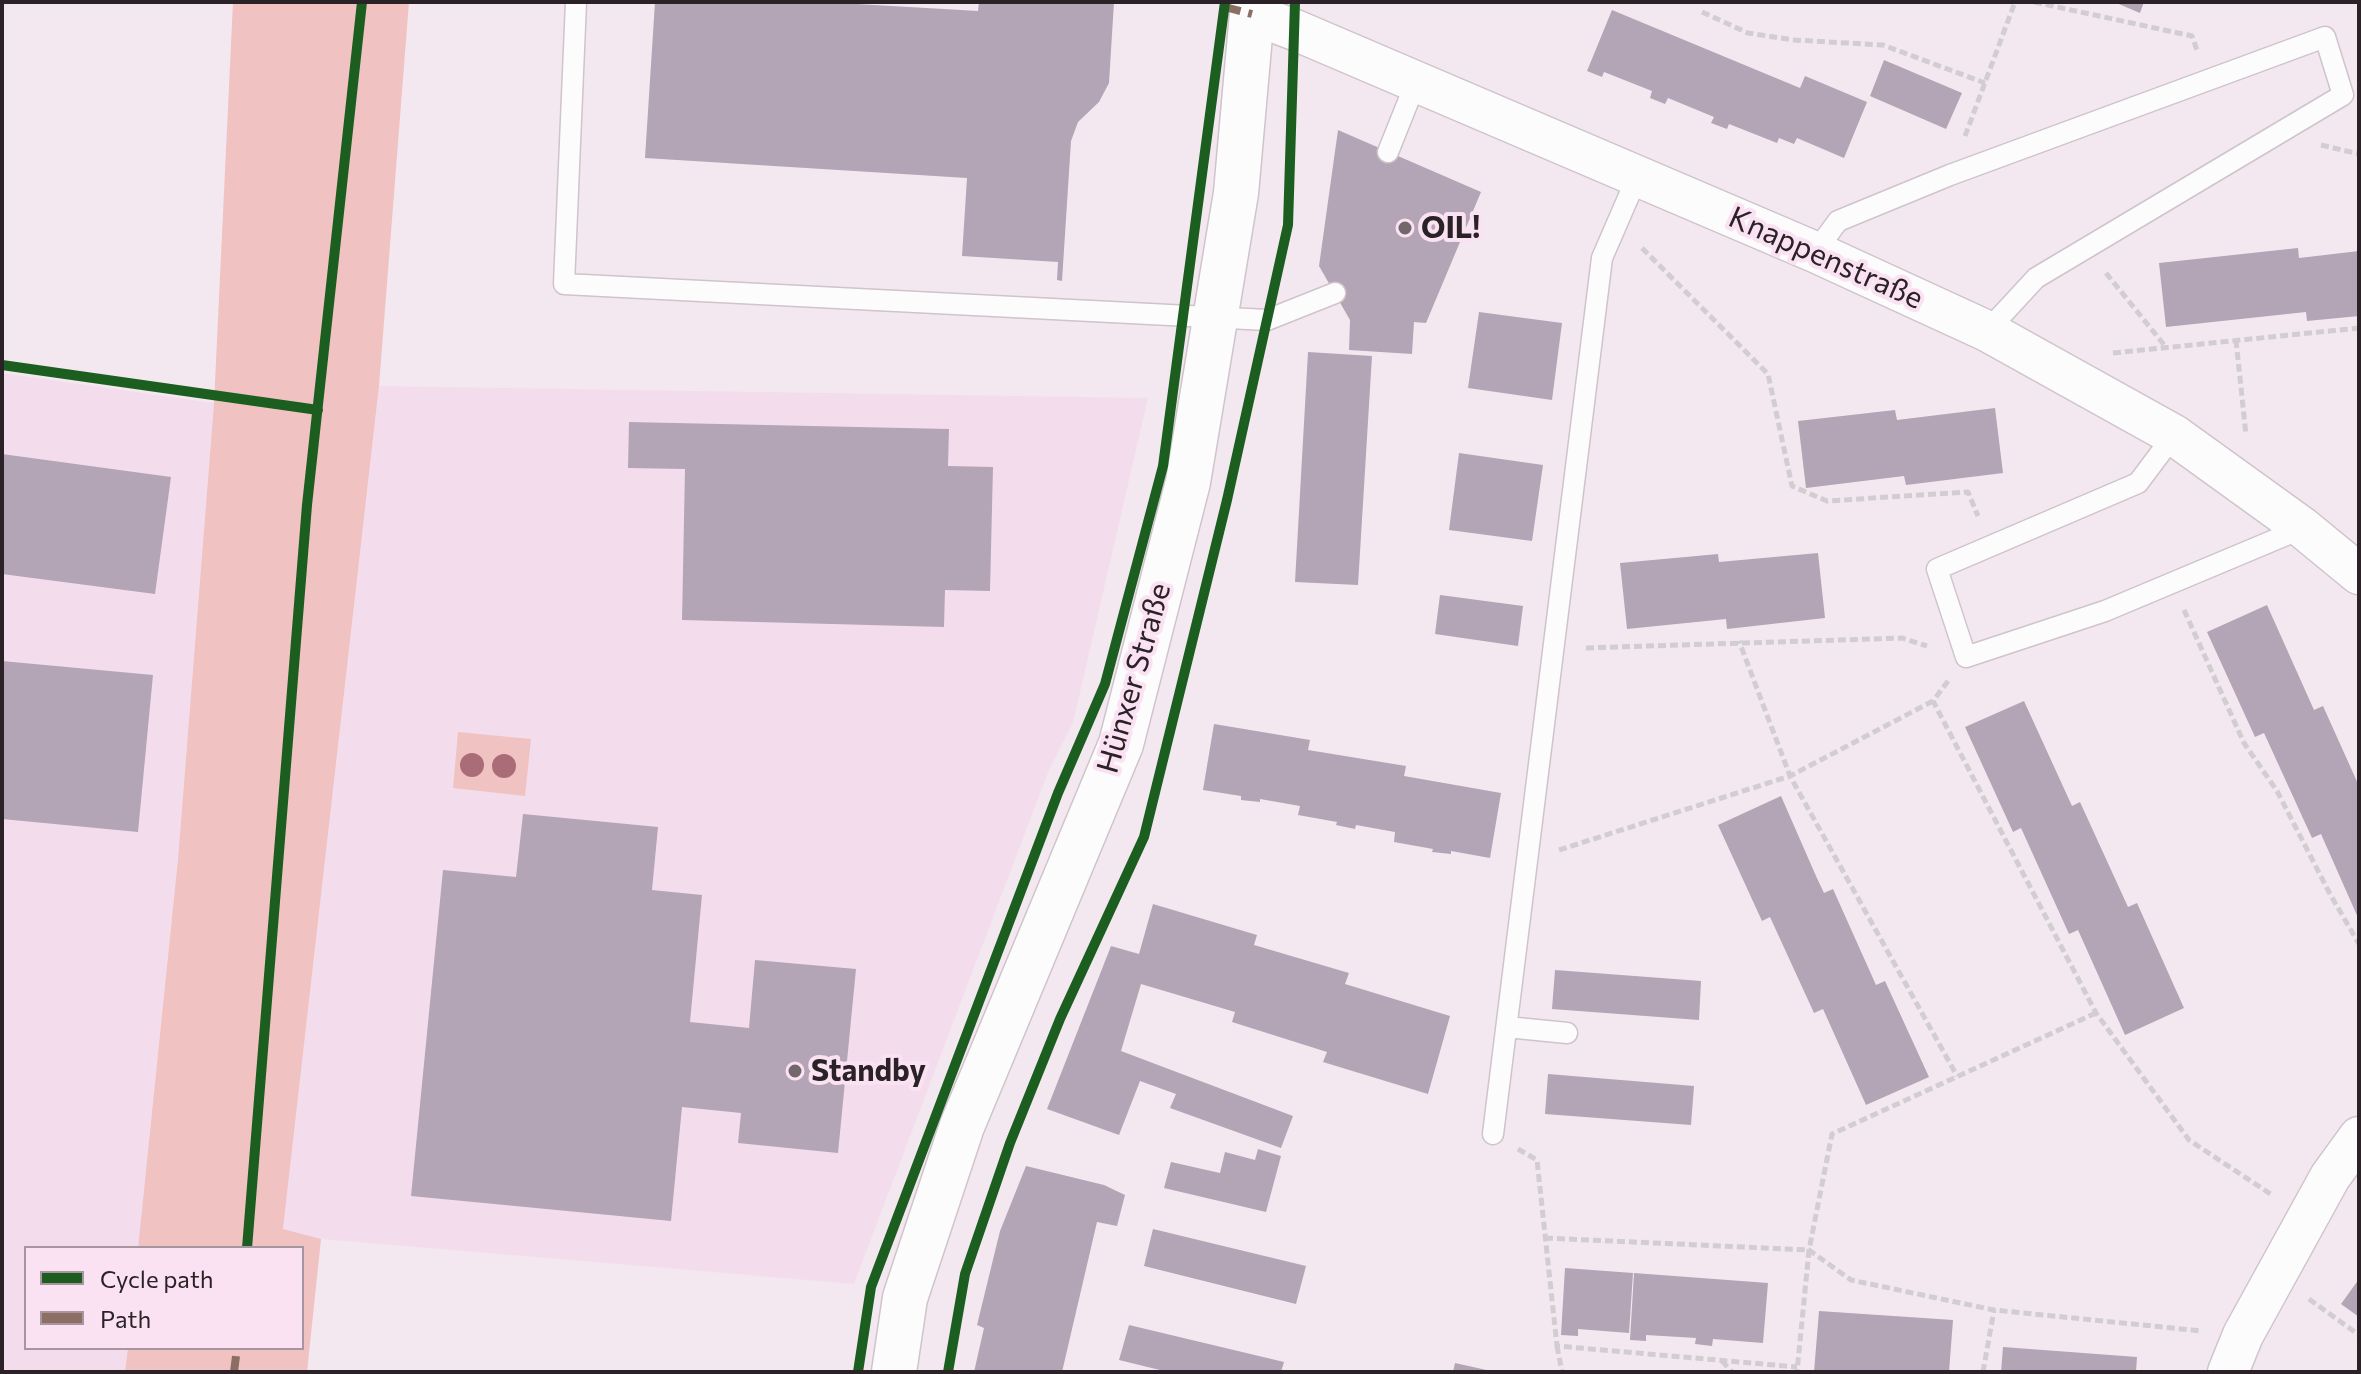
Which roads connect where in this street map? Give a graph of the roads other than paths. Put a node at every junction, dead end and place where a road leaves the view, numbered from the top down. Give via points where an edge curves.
1 (576, 2) edge
2 (1253, 8) edge
3 (1416, 82) junction
4 (1388, 152) dead end
5 (1638, 175) junction
6 (1815, 252) junction
7 (1335, 293) dead end
8 (1215, 316) junction
9 (1987, 331) junction
10 (2174, 435) junction
11 (2303, 528) junction
12 (2359, 574) edge
13 (1507, 1027) junction
14 (1567, 1033) dead end
15 (1493, 1134) road end
16 (2359, 1137) edge
17 (894, 1372) edge
18 (2228, 1372) edge

1 - 8 lane via 564,284
2 - 3 street, Knappenstraße
2 - 8 main road, Hünxer Straße via 1236,193
3 - 4 lane
3 - 5 street, Knappenstraße
5 - 6 street, Knappenstraße
5 - 13 lane via 1602,258
6 - 9 street, Knappenstraße
6 - 9 lane via 1838,221 2325,37 2343,95 2036,278
7 - 8 lane via 1267,320
8 - 17 main road, Hünxer Straße via 1188,482 1121,744 962,1126 905,1298
9 - 10 street, Knappenstraße
10 - 11 street, Knappenstraße
10 - 11 lane via 2138,483 1937,569 1966,657 2105,611
11 - 12 street, Knappenstraße
13 - 14 lane
13 - 15 lane
16 - 18 street via 2307,1218

